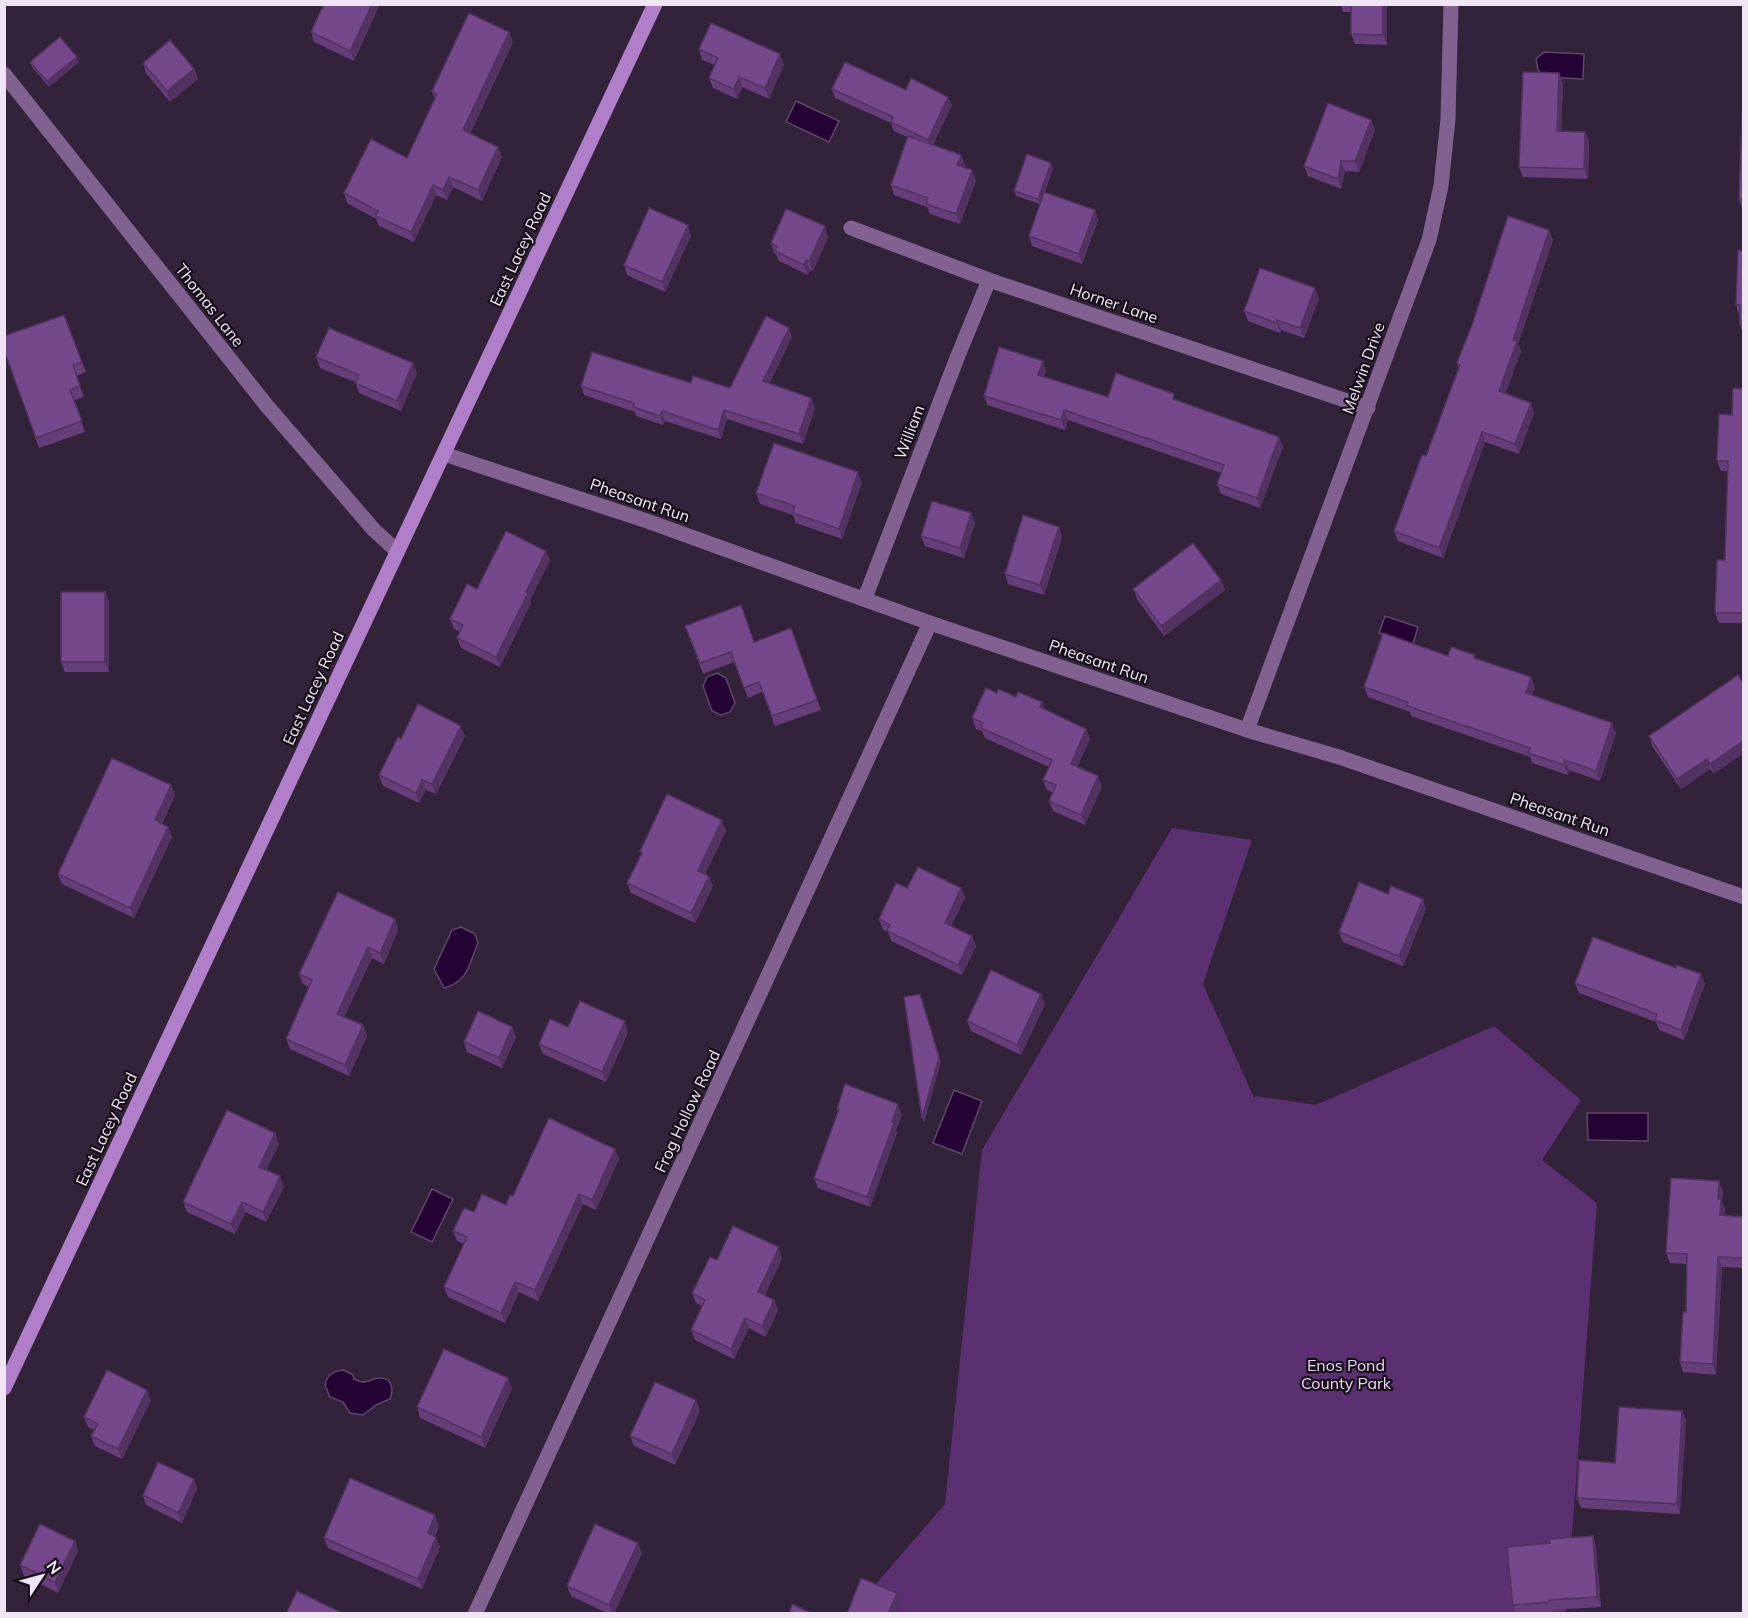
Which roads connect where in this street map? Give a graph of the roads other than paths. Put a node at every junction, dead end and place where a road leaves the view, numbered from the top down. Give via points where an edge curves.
1 (655, 4) edge
2 (1451, 4) edge
3 (4, 74) edge
4 (851, 228) dead end
5 (989, 280) junction
6 (1368, 408) junction
7 (444, 454) junction
8 (397, 551) junction
9 (865, 598) junction
10 (930, 623) junction
11 (1247, 730) junction
12 (1743, 897) edge
13 (4, 1388) edge
14 (475, 1614) edge

1 - 7 street, East Lacey Road
2 - 6 street, Melwin Drive via 1448,119 1441,186 1429,240
3 - 8 street, Thomas Lane via 267,406 374,530
4 - 5 street, Horner Lane
5 - 6 street, Horner Lane
5 - 9 street, William
6 - 11 street, Melwin Drive
7 - 8 street, East Lacey Road
7 - 9 street, Pheasant Run
8 - 13 street, East Lacey Road
9 - 10 street, Pheasant Run
10 - 11 street, Pheasant Run
10 - 14 street, Frog Hollow Road
11 - 12 street, Pheasant Run via 1339,757

